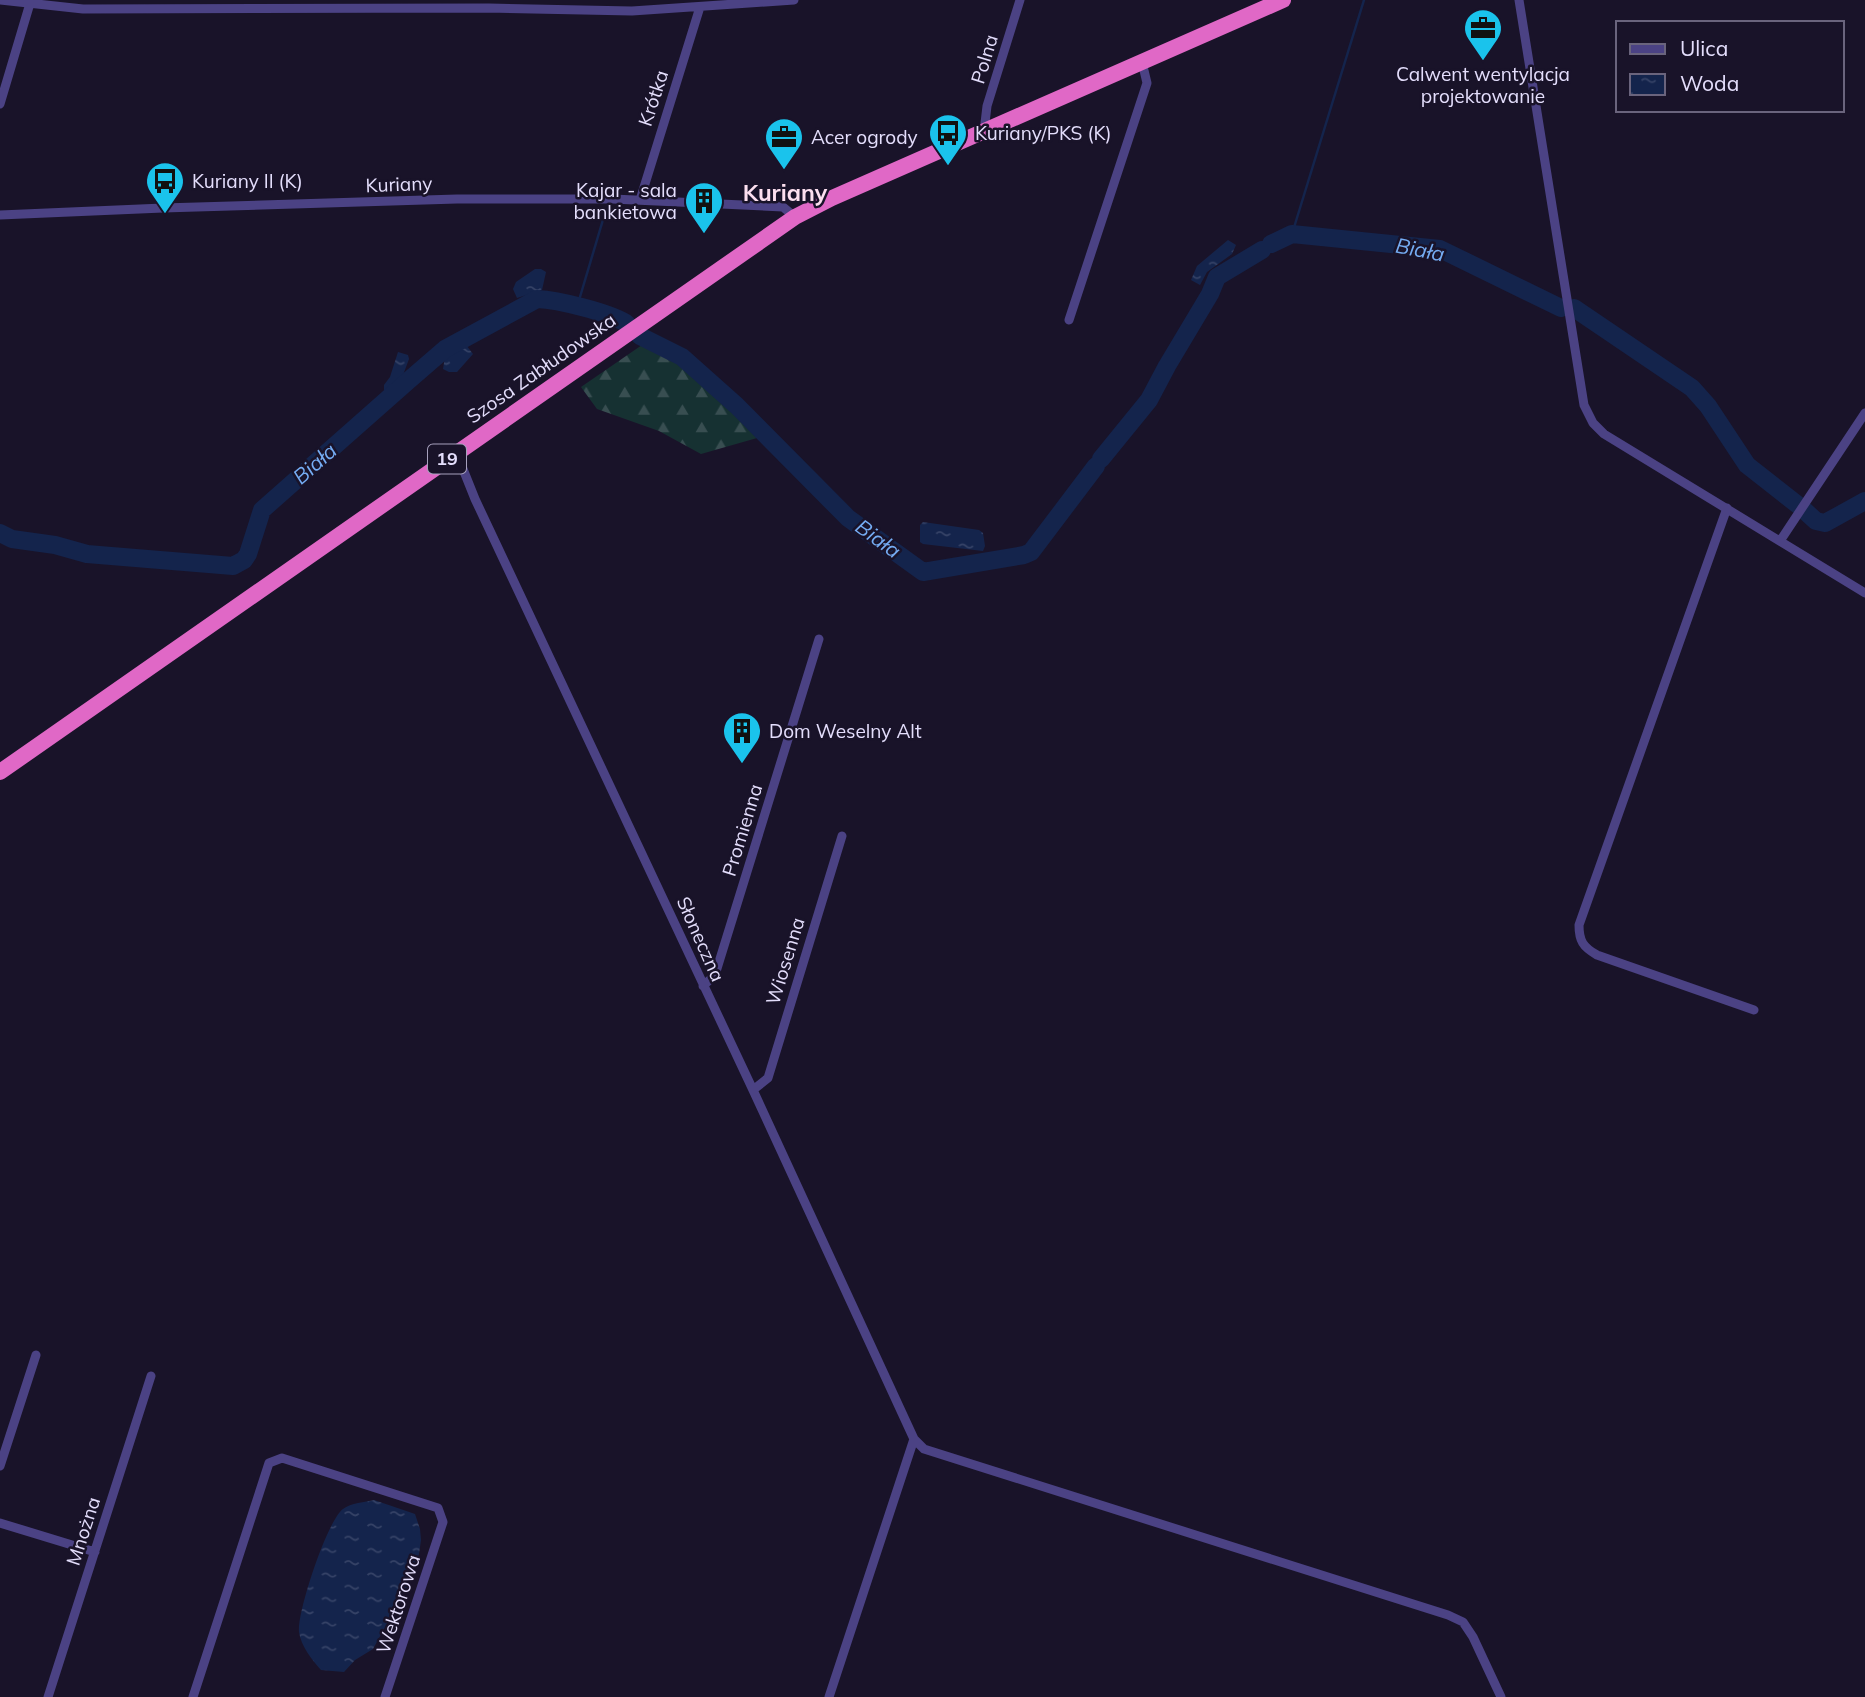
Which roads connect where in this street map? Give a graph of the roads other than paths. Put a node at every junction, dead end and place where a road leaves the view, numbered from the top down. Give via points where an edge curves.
1 (0, 0) edge
2 (794, 0) edge
3 (1020, 0) edge
4 (1283, 0) edge
5 (1519, 0) edge
6 (31, 1) edge
7 (700, 7) junction
8 (1142, 62) junction
9 (0, 104) edge
10 (989, 129) junction
11 (640, 200) junction
12 (0, 215) edge
13 (795, 216) junction
14 (1069, 320) dead end
15 (1865, 413) edge
16 (453, 456) junction
17 (1727, 508) junction
18 (1780, 541) junction
19 (1865, 593) edge
20 (819, 639) dead end
21 (0, 772) edge
22 (842, 836) dead end
23 (703, 986) junction
24 (1754, 1010) dead end
25 (753, 1090) junction
26 (36, 1355) dead end
27 (150, 1376) dead end
28 (914, 1439) junction
29 (0, 1466) edge
30 (0, 1523) edge
31 (95, 1552) junction
32 (48, 1697) edge
33 (193, 1697) edge
34 (385, 1697) edge
35 (829, 1697) edge
36 (1501, 1697) edge

1 - 6 street
2 - 7 street
3 - 10 street, Polna via 987,106
4 - 8 highway, Szosa Zabłudowska / 19
5 - 17 street via 1584,405 1604,434
6 - 7 street via 83,9 632,12
6 - 9 street
7 - 11 street, Krótka
8 - 10 highway, Szosa Zabłudowska / 19
8 - 14 street via 1147,83
10 - 13 highway, Szosa Zabłudowska / 19
11 - 12 street, Kuriany via 457,199
11 - 13 street, Kuriany via 783,207
13 - 16 highway, Szosa Zabłudowska / 19
15 - 18 street
16 - 21 highway, Szosa Zabłudowska / 19
16 - 23 street, Słoneczna
17 - 18 street
17 - 24 street via 1579,925 1579,938 1597,955
18 - 19 street
20 - 23 street, Promienna via 715,975
22 - 25 street, Wiosenna via 768,1078
23 - 25 street, Słoneczna
25 - 28 street, Słoneczna
26 - 29 street
27 - 31 street, Mnożna
28 - 35 street
28 - 36 street via 925,1449 1448,1615 1463,1622 1473,1637
30 - 31 street
31 - 32 street, Mnożna
33 - 34 street, Wektorowa via 269,1463 282,1458 438,1508 443,1522

